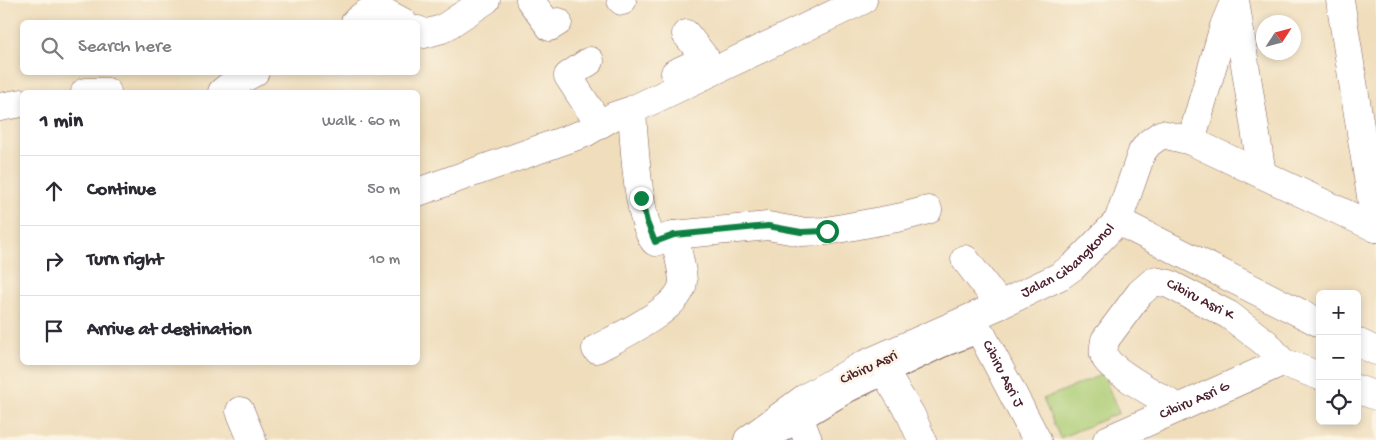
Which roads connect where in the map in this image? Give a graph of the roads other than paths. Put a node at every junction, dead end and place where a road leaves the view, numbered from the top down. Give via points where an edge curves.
1 (486, 0) edge
2 (530, 0) edge
3 (863, 0) edge
4 (1340, 0) edge
5 (1235, 1) edge
6 (357, 20) edge
7 (399, 20) edge
8 (558, 22) dead end
9 (420, 31) edge
10 (686, 34) dead end
11 (590, 61) dead end
12 (250, 75) edge
13 (677, 89) junction
14 (224, 90) edge
15 (20, 103) edge
16 (0, 107) edge
17 (632, 110) junction
18 (599, 124) junction
19 (1191, 141) junction
20 (1262, 174) junction
21 (420, 191) edge
22 (928, 210) dead end
23 (1118, 221) junction
24 (1376, 228) edge
25 (674, 235) junction
26 (965, 259) dead end
27 (1000, 305) junction
28 (1316, 321) edge
29 (982, 335) joint
30 (1361, 344) edge
31 (596, 349) dead end
32 (1376, 351) edge
33 (1282, 362) junction
34 (1316, 375) edge
35 (888, 378) junction
36 (1361, 390) edge
37 (1376, 396) edge
38 (1178, 408) junction
39 (240, 411) dead end
40 (805, 431) edge
41 (1114, 439) edge
42 (252, 440) edge
43 (748, 440) edge
44 (774, 440) edge
45 (922, 440) edge
46 (1037, 440) edge

1 - 9 street via 442,29 424,34
2 - 8 street via 550,26
3 - 13 street
4 - 24 street
5 - 19 street via 1224,26
5 - 20 street
6 - 7 street via 371,9 378,9
10 - 13 street via 706,59 668,76
11 - 18 street via 568,76
12 - 14 street
13 - 17 street
15 - 16 street
17 - 18 street
17 - 25 street via 641,198 652,239 655,242
18 - 21 street via 586,133
19 - 20 street, Jalan Cibangkonol
19 - 23 street, Jalan Cibangkonol via 1162,134 1149,143 1142,152
20 - 24 street, Jalan Cibangkonol
22 - 25 street via 902,218 827,231 801,232 768,226
23 - 27 street, Jalan Cibangkonol via 1060,276
23 - 28 street
25 - 31 street via 683,281 677,295 659,313
26 - 27 street
27 - 43 street, Jalan Cibangkonol via 865,364 805,398
29 - 35 lane, Cibiru Asri via 943,350
29 - 46 street, Cibiru Asri J
30 - 32 street
33 - 34 street, Cibiru Asri K
33 - 38 street, Cibiru Asri G
33 - 38 street, Cibiru Asri K via 1267,344 1229,314 1169,284 1154,281 1140,293 1103,348 1106,358 1115,368
35 - 40 lane, Cibiru Asri via 850,394
35 - 45 street
36 - 37 street
38 - 41 street, Cibiru Asri G
39 - 42 street
40 - 44 lane, Cibiru Asri

